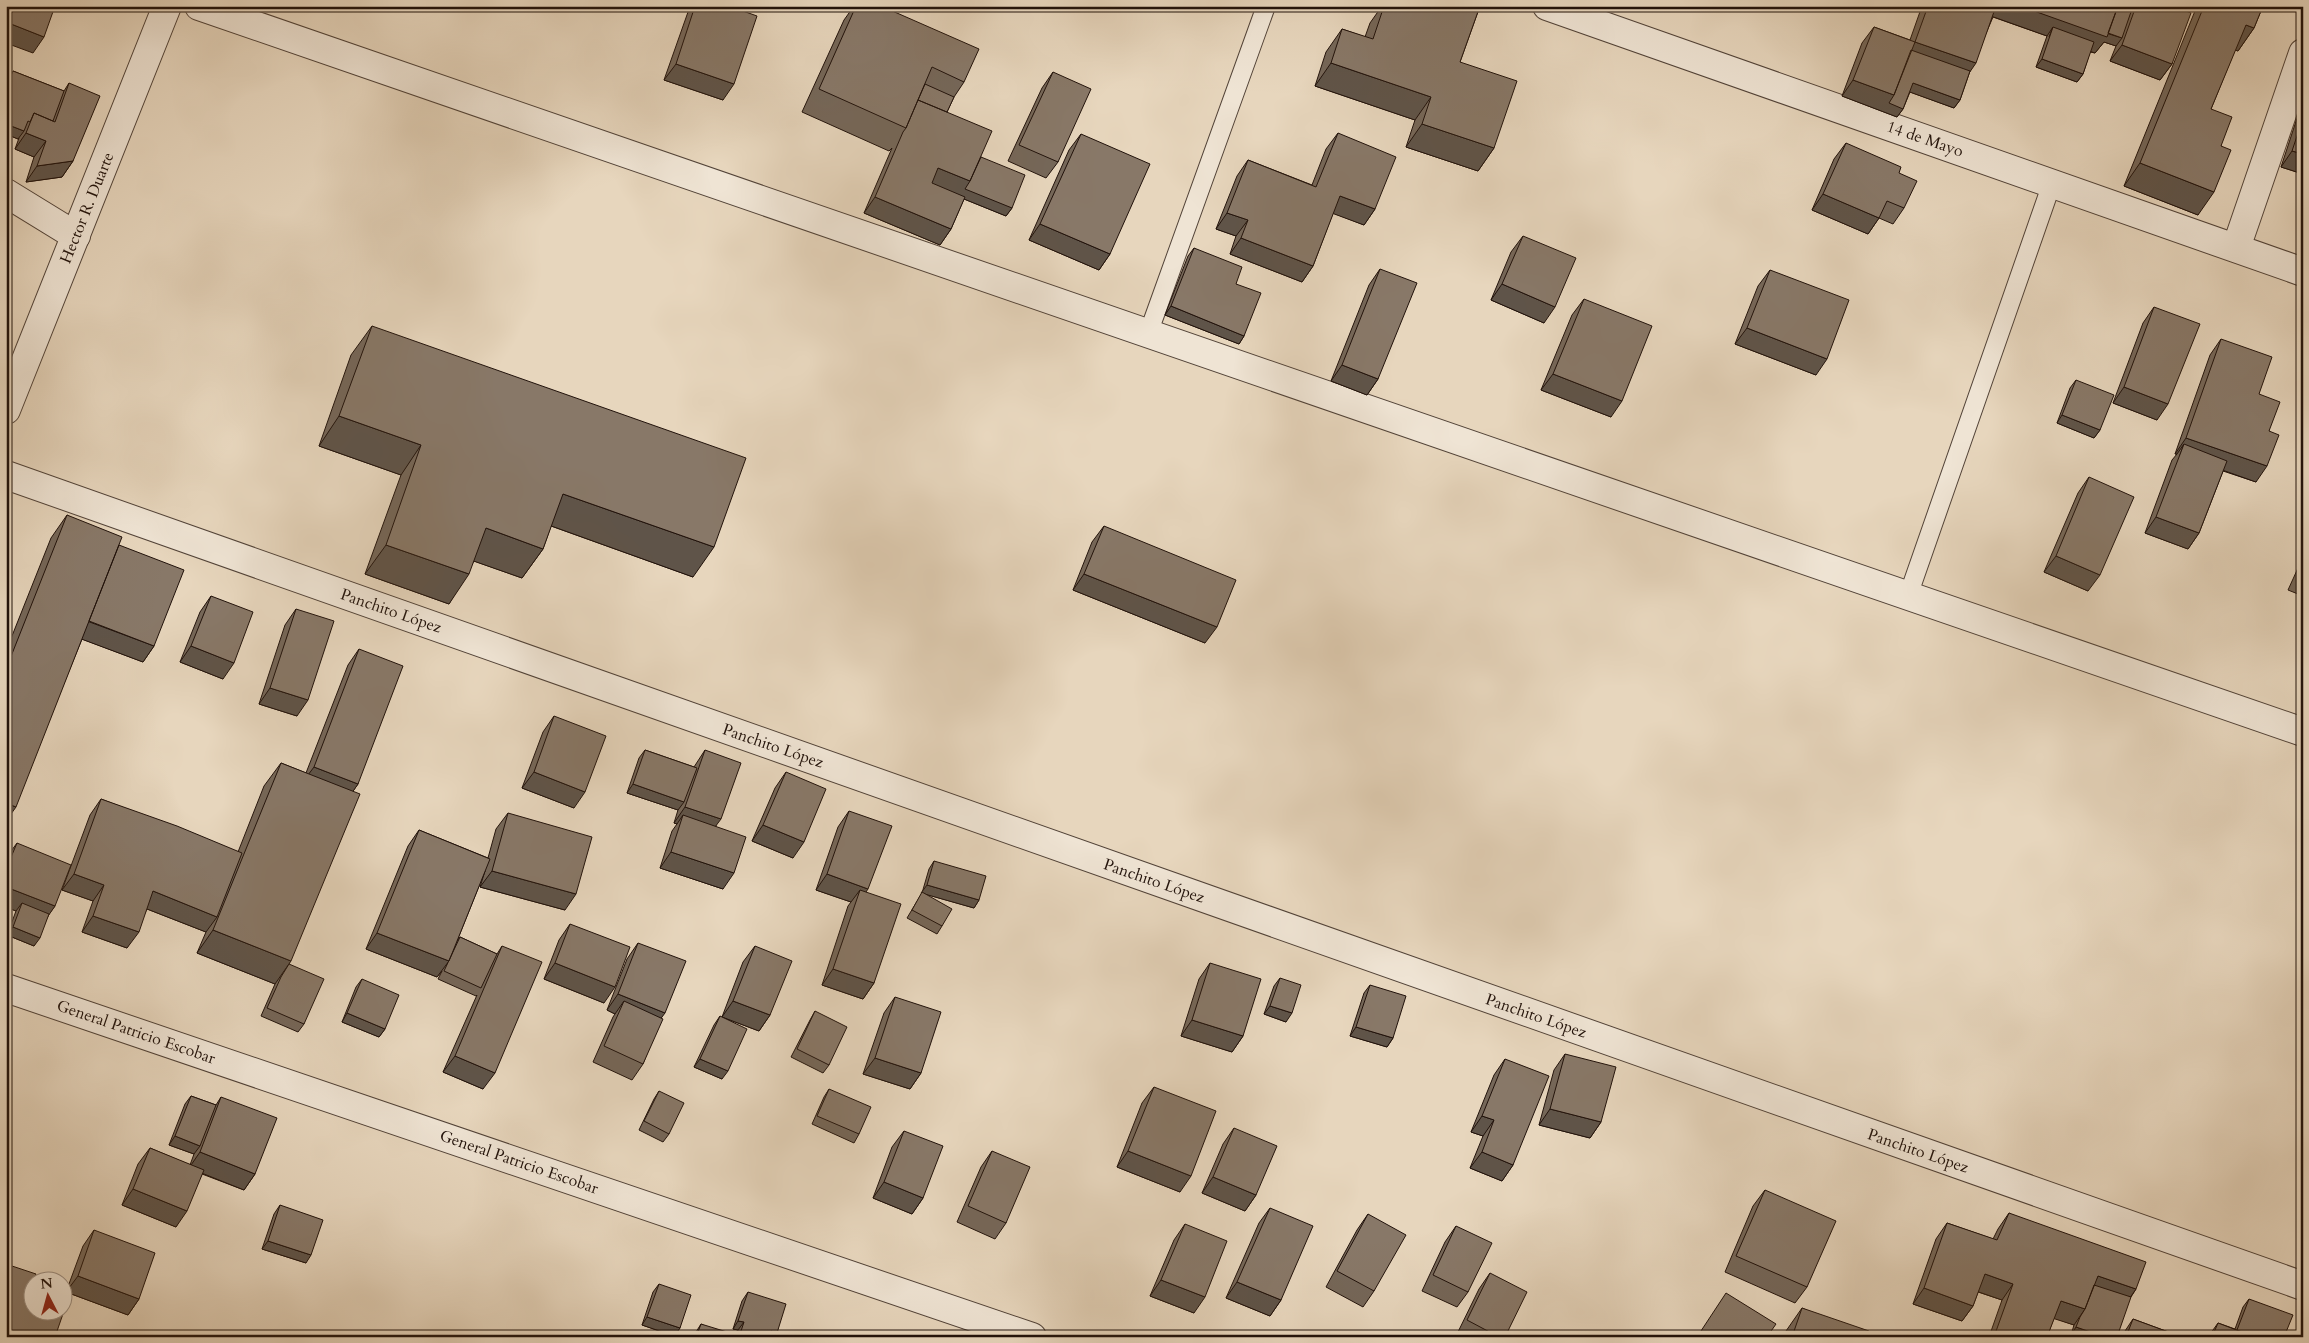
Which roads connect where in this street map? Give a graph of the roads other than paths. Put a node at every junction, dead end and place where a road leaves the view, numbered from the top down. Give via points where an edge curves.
1 (167, 6) edge
2 (199, 6) edge
3 (1266, 6) edge
4 (1547, 6) edge
5 (2303, 53) edge
6 (2052, 184) junction
7 (6, 193) edge
8 (76, 236) junction
9 (2236, 248) junction
10 (2303, 272) edge
11 (1148, 334) junction
12 (6, 410) edge
13 (6, 475) edge
14 (1908, 596) junction
15 (2303, 732) edge
16 (6, 988) edge
17 (2303, 1286) edge
18 (1032, 1337) edge

1 - 8 street, Hector R. Duarte
2 - 11 street
3 - 11 lane
4 - 6 street, 14 de Mayo
5 - 9 street
6 - 9 street, 14 de Mayo
6 - 14 lane
7 - 8 street
8 - 12 street, Hector R. Duarte
9 - 10 street, 14 de Mayo
11 - 14 street
13 - 17 street, Panchito López
14 - 15 street
16 - 18 street, General Patricio Escobar

